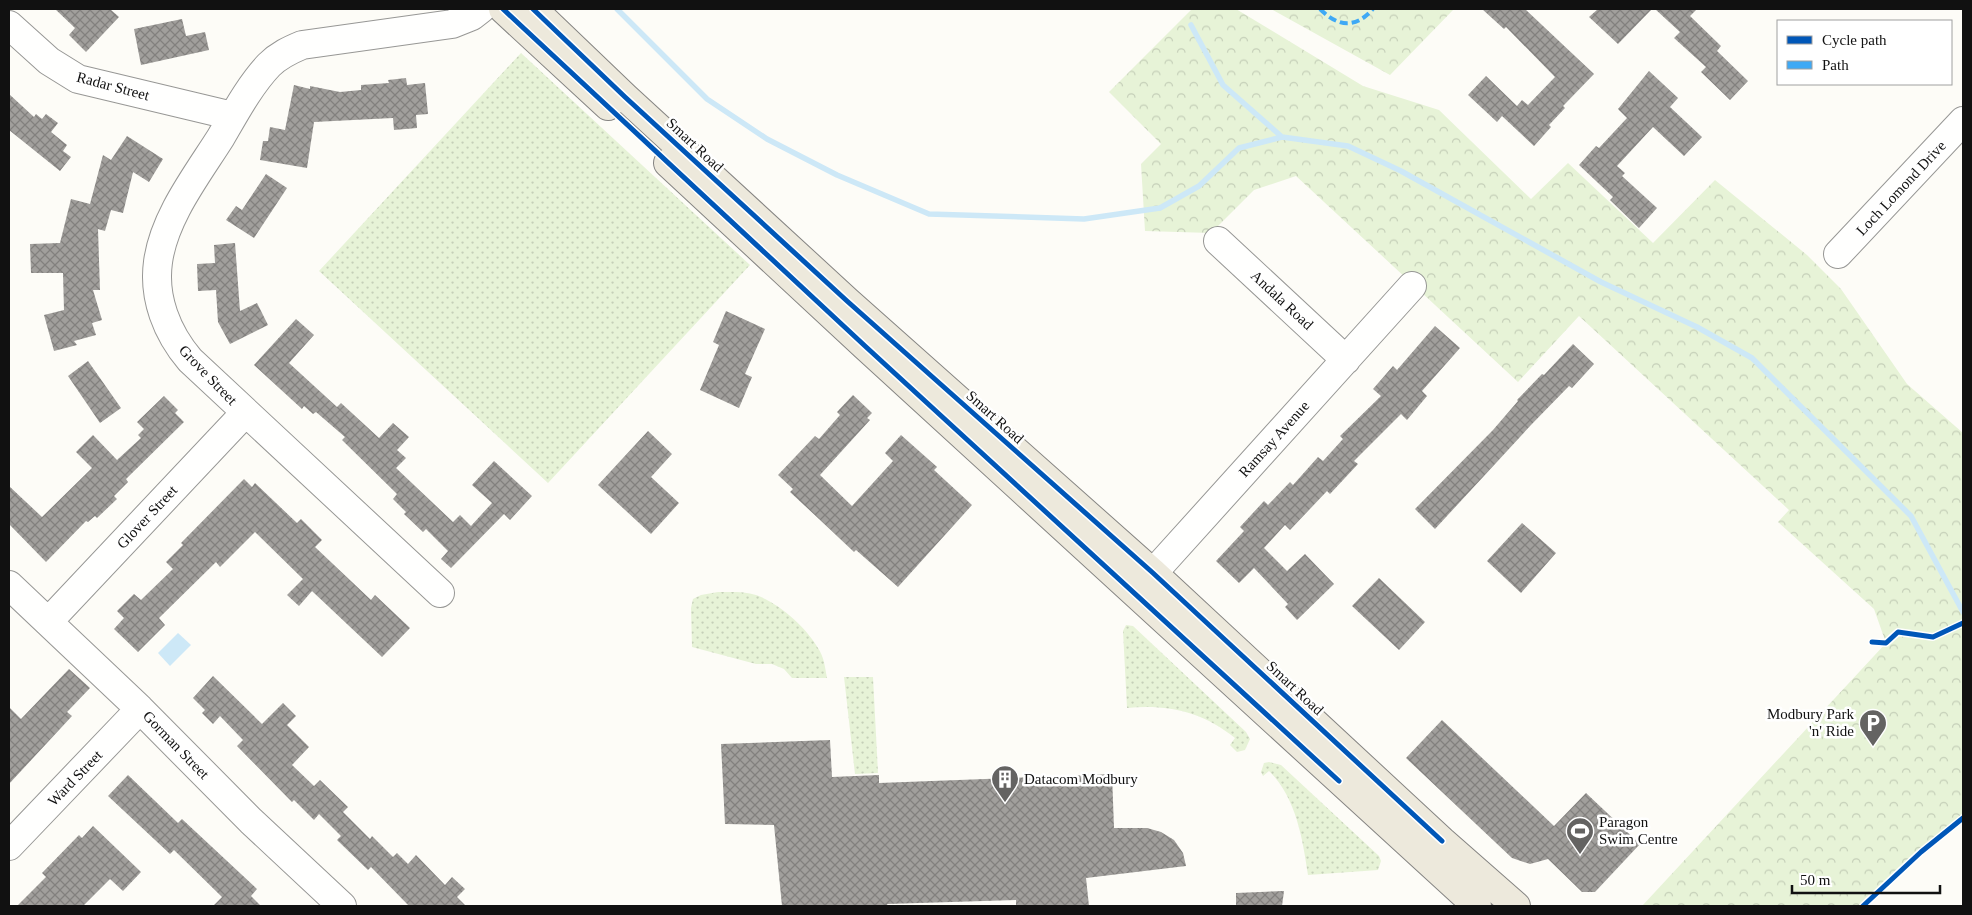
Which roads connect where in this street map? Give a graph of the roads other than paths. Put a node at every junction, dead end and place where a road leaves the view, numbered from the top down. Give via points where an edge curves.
1 (446, 9) edge
2 (481, 9) edge
3 (503, 9) edge
4 (533, 9) edge
5 (9, 25) edge
6 (404, 30) junction
7 (233, 116) junction
8 (1963, 121) edge
9 (1218, 241) dead end
10 (1838, 254) dead end
11 (1412, 286) dead end
12 (1346, 360) junction
13 (245, 413) junction
14 (1143, 582) junction
15 (9, 585) edge
16 (440, 593) dead end
17 (49, 621) junction
18 (140, 709) junction
19 (9, 846) edge
20 (342, 906) edge
21 (1477, 906) edge
22 (1516, 906) edge

1 - 6 street, Grove Street
2 - 6 street, Grove Street via 452,24
3 - 14 main road, Smart Road via 865,346
4 - 14 main road, Smart Road
5 - 7 street, Radar Street via 49,61 78,78
6 - 7 street, Grove Street via 316,42 284,53 270,64
7 - 13 street, Grove Street via 167,229 158,262 157,282 164,317 182,351
8 - 10 street, Loch Lomond Drive
9 - 12 street, Andala Road
11 - 12 street, Ramsay Avenue
12 - 14 street, Ramsay Avenue
13 - 16 street, Grove Street
13 - 17 street, Glover Street
14 - 21 main road, Smart Road
14 - 22 main road, Smart Road
15 - 17 street, Gorman Street
17 - 18 street, Gorman Street
18 - 19 street, Ward Street
18 - 20 street, Gorman Street via 251,821

